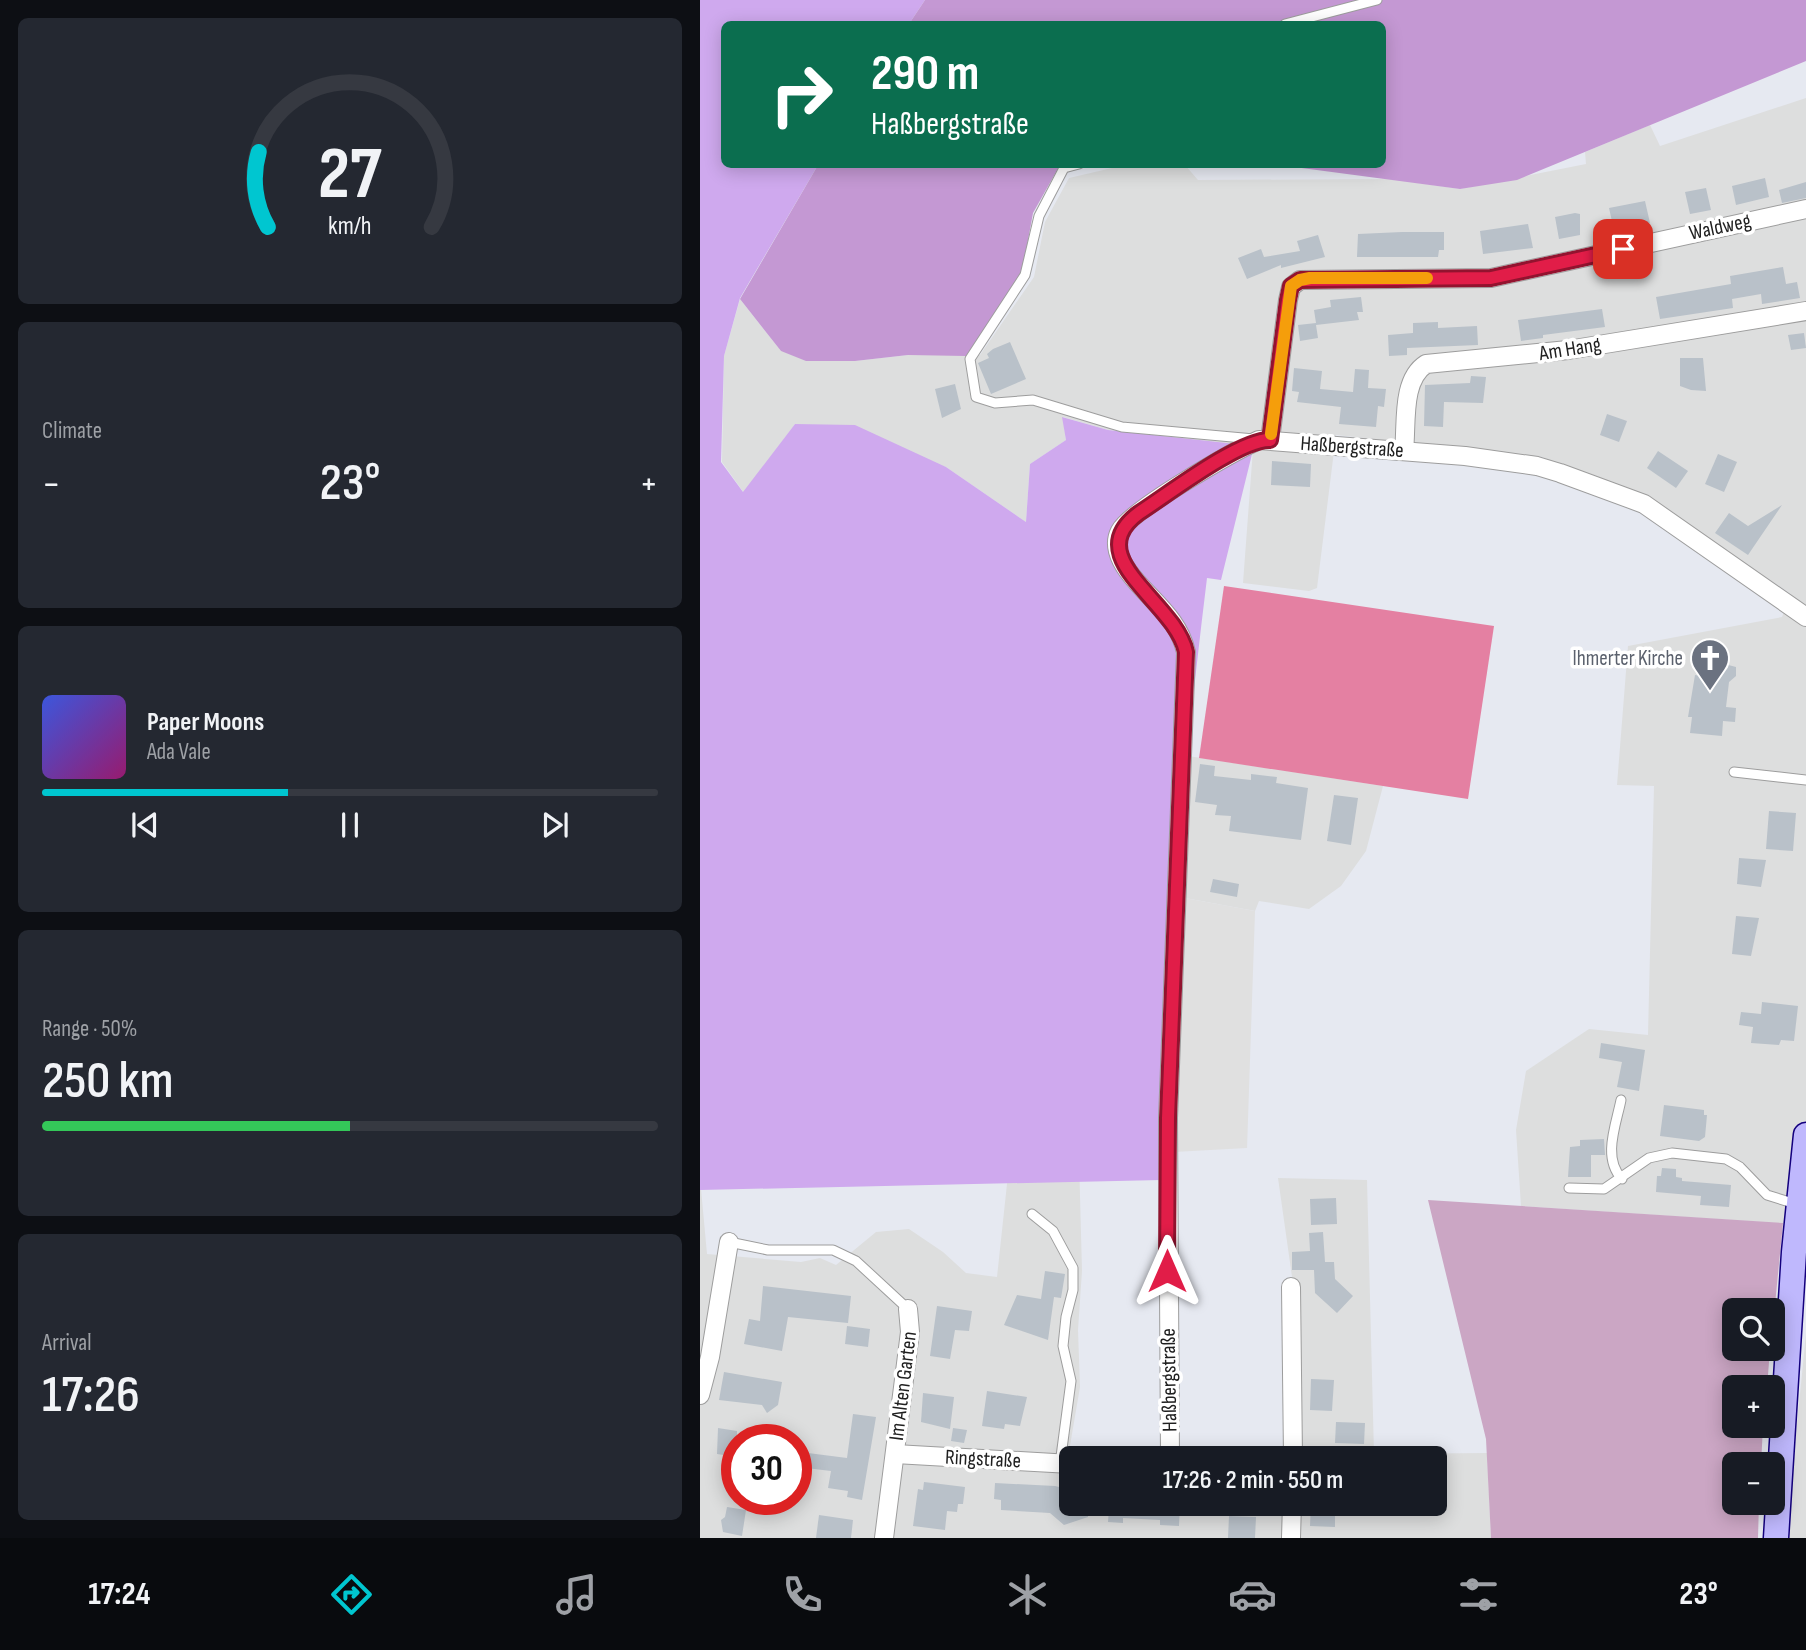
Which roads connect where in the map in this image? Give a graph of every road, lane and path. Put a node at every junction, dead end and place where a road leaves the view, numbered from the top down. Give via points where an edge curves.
1 (1377, 0) edge
2 (1296, 21) edge
3 (1064, 168) edge
4 (1806, 209) edge
5 (1806, 311) edge
6 (1264, 440) junction
7 (1404, 451) junction
8 (1806, 617) edge
9 (1734, 772) dead end
10 (1806, 780) edge
11 (1621, 1100) dead end
12 (1806, 1135) edge
13 (1622, 1179) junction
14 (1569, 1188) dead end
15 (1799, 1204) junction
16 (1032, 1214) dead end
17 (729, 1242) joint
18 (1800, 1252) edge
19 (1291, 1287) dead end
20 (908, 1309) joint
21 (700, 1395) edge
22 (1066, 1446) edge
23 (1170, 1446) edge
24 (1293, 1446) edge
25 (895, 1454) junction
26 (1059, 1464) edge
27 (1291, 1516) edge
28 (884, 1538) edge
29 (1290, 1538) edge
30 (1776, 1538) edge

1 - 2 lane
3 - 6 lane via 1039,216 1026,275 970,359 976,397 995,404 1033,400 1122,427
4 - 6 street, Waldweg via 1491,278 1300,280 1291,286
5 - 7 street, Am Hang via 1569,350 1426,364 1410,385
6 - 7 street, Haßbergstraße
6 - 23 street, Haßbergstraße via 1234,451 1139,513 1122,528 1117,543 1126,568 1174,622 1186,652 1168,1118
7 - 8 street, Haßbergstraße via 1537,466 1644,504
9 - 10 lane
11 - 13 lane via 1611,1157 1613,1169
12 - 15 main road
13 - 14 lane via 1604,1189
13 - 15 lane via 1658,1155 1726,1160 1740,1167 1767,1195
15 - 18 main road
16 - 22 lane via 1053,1231 1073,1268 1063,1346 1071,1381
17 - 20 lane, Im Alten Garten via 768,1250 833,1250 856,1261
17 - 21 street
18 - 30 main road
19 - 24 street
20 - 25 street, Im Alten Garten via 911,1322
25 - 26 street, Ringstraße
25 - 28 street, Im Alten Garten
27 - 29 street

